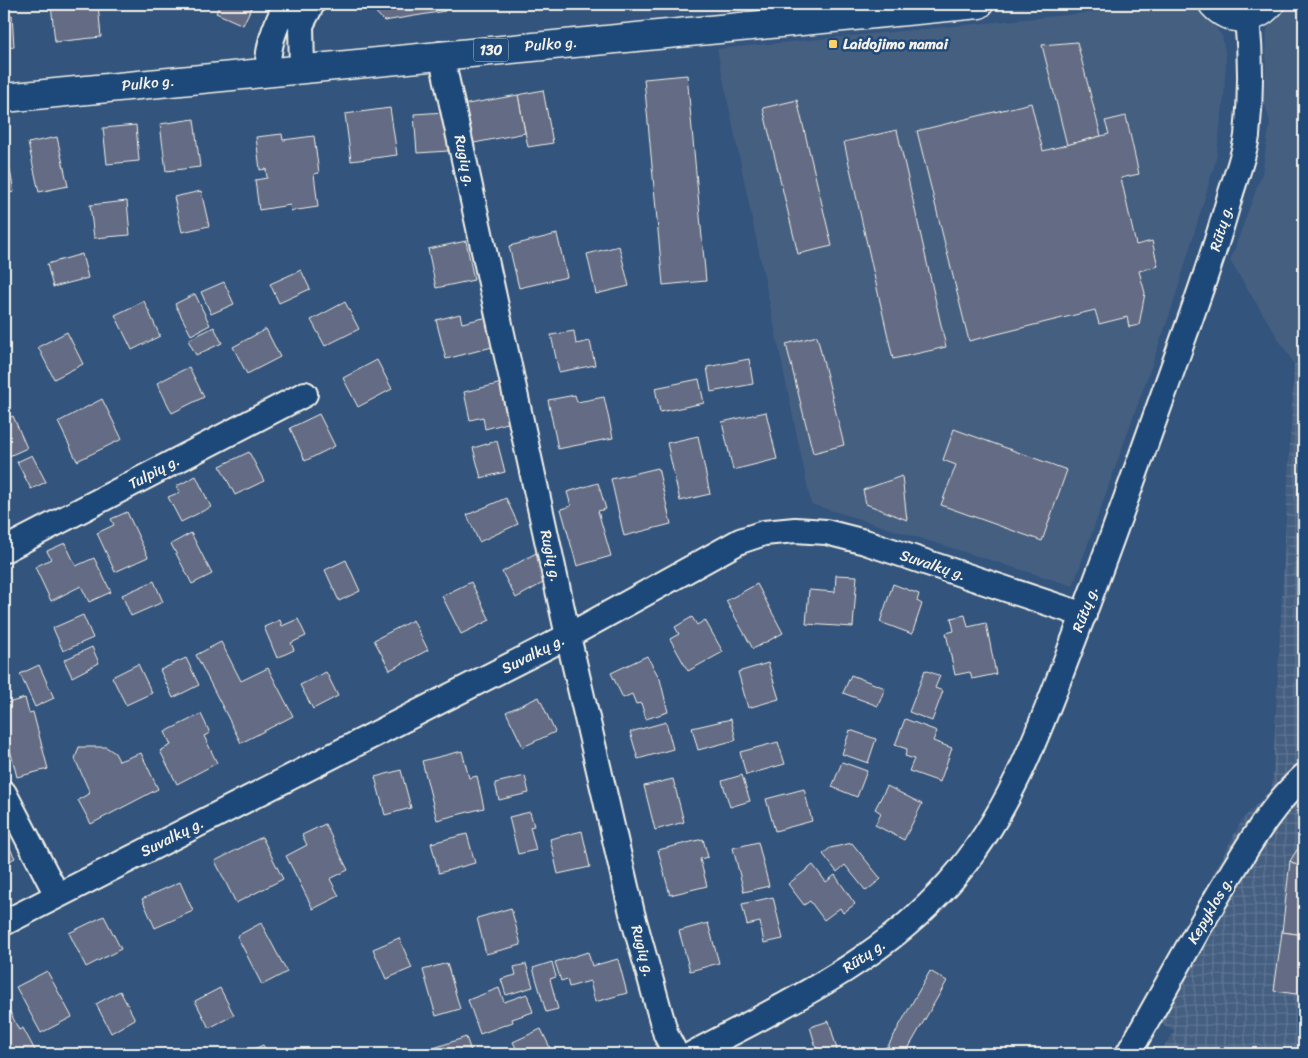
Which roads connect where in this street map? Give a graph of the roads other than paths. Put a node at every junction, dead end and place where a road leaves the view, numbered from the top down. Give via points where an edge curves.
1 (286, 4) edge
2 (312, 4) edge
3 (979, 4) edge
4 (1214, 4) edge
5 (1270, 4) edge
6 (1246, 18) junction
7 (442, 54) junction
8 (302, 68) junction
9 (268, 72) junction
10 (4, 98) edge
11 (305, 394) dead end
12 (4, 550) edge
13 (1084, 615) junction
14 (568, 636) junction
15 (1304, 776) edge
16 (4, 793) edge
17 (57, 895) junction
18 (4, 923) edge
19 (676, 1054) edge
20 (692, 1054) edge
21 (1128, 1054) edge

1 - 9 street via 271,37 267,53
2 - 8 street via 301,26
3 - 7 main road, Pulko g. / 130
4 - 6 main road via 1234,18
5 - 6 main road via 1257,15
6 - 13 street, Rūtų g. via 1250,50 1247,137 1216,248
7 - 8 main road, Pulko g. / 130
7 - 14 street, Rugių g.
8 - 9 main road, Pulko g. / 130
9 - 10 main road, Pulko g. / 130
11 - 12 street, Tulpių g.
13 - 14 street, Suvalkų g. via 865,542 826,532 795,530 764,533 740,541
13 - 20 street, Rūtų g. via 1036,739 1008,796 979,845 950,883 888,941 812,990
14 - 17 street, Suvalkų g.
14 - 19 street, Rugių g. via 632,913 666,1035
15 - 21 street, Kepyklos g. via 1286,792 1254,836 1208,910
16 - 17 street
17 - 18 street, Suvalkų g.

